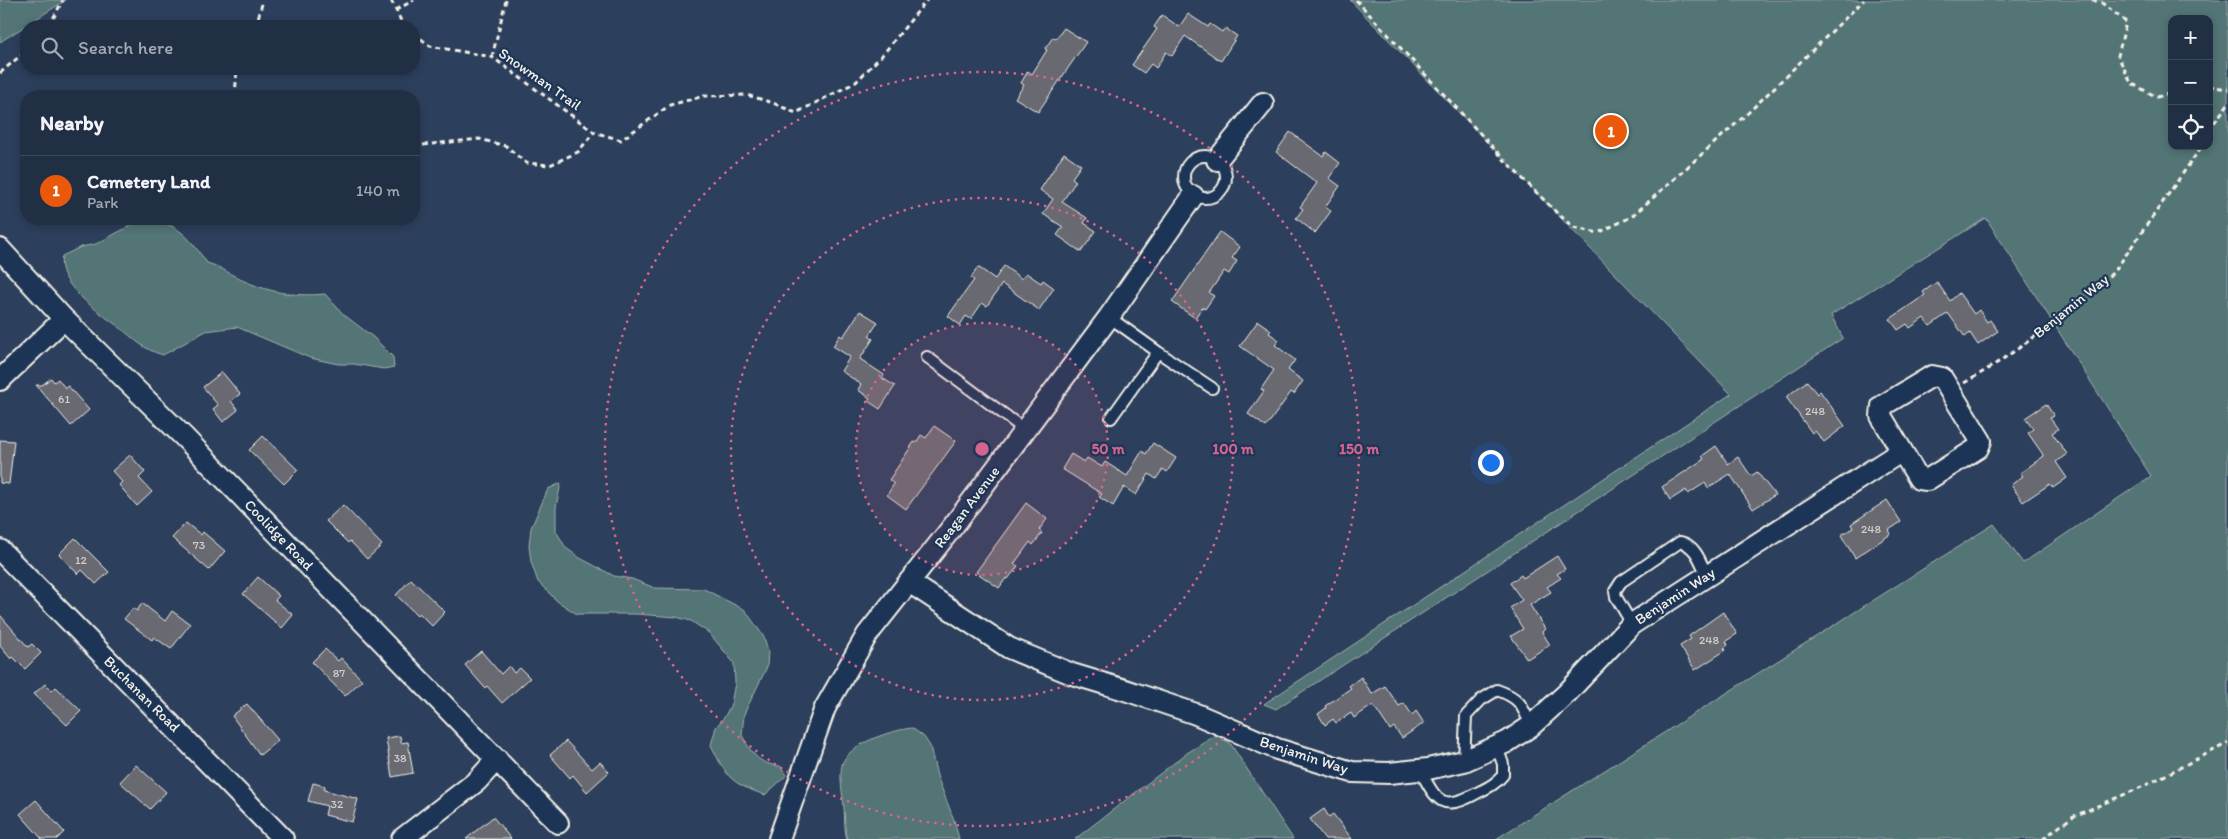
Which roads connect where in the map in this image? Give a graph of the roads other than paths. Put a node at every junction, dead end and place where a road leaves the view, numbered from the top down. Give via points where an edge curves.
1 (1263, 102) dead end
2 (1217, 160) junction
3 (1193, 196) junction
4 (0, 249) edge
5 (1109, 317) junction
6 (64, 319) junction
7 (1158, 352) junction
8 (927, 357) dead end
9 (0, 380) edge
10 (1212, 388) dead end
11 (1110, 418) dead end
12 (1024, 430) junction
13 (1902, 451) junction
14 (0, 550) edge
15 (1707, 576) junction
16 (909, 582) junction
17 (1632, 624) junction
18 (1531, 726) junction
19 (1497, 747) junction
20 (497, 759) junction
21 (1464, 761) junction
22 (1420, 770) junction
23 (558, 823) dead end
24 (283, 839) edge
25 (402, 839) edge
26 (779, 839) edge

1 - 2 street
2 - 3 lane via 1226,174 1222,190 1209,199
2 - 3 lane via 1203,156 1189,162 1183,180
3 - 5 street, Reagan Avenue
4 - 6 street, Coolidge Road
5 - 7 lane
5 - 12 street, Reagan Avenue
6 - 9 street
6 - 20 street, Coolidge Road via 185,438
7 - 10 lane
7 - 11 lane
8 - 12 lane
12 - 16 street, Reagan Avenue
13 - 13 street via 1919,479 1927,480 1978,448 1981,441 1942,378 1932,376 1882,406 1881,416
13 - 15 street, Benjamin Way
14 - 24 street, Buchanan Road
15 - 17 street, Benjamin Way
15 - 17 lane via 1694,549 1680,542 1621,582 1615,591
16 - 22 street, Benjamin Way via 1009,648 1072,674 1196,714 1277,749 1352,772
16 - 26 street, Reagan Avenue via 867,636 825,708
17 - 18 street, Benjamin Way
18 - 19 street, Benjamin Way
18 - 21 lane via 1521,702 1498,690 1481,700 1466,716
19 - 21 street, Benjamin Way
19 - 22 lane via 1503,775 1495,783 1459,802 1446,802 1435,795
20 - 23 street, Coolidge Road
20 - 25 street via 477,781
21 - 22 street, Benjamin Way

